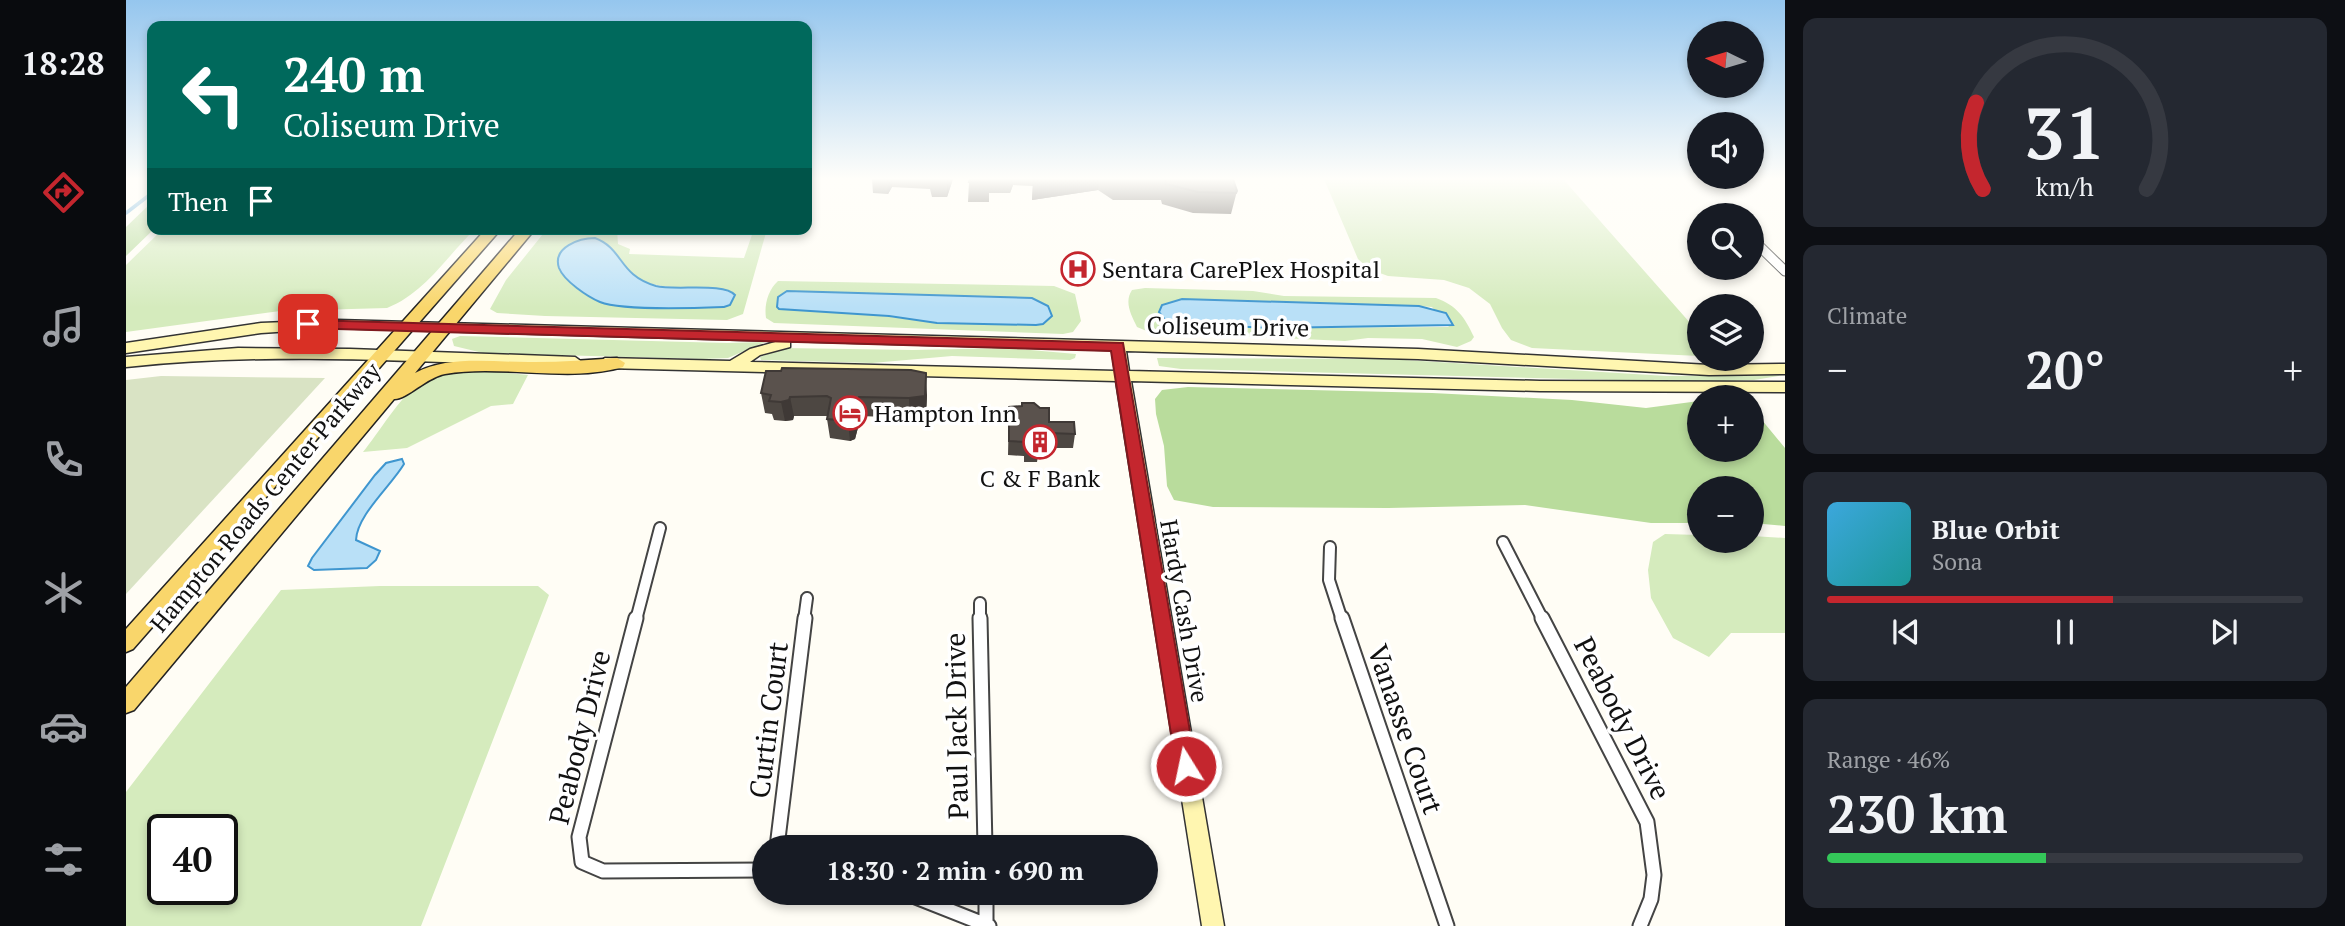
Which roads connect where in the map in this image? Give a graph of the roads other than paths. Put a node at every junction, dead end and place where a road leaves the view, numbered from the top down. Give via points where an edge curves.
1 (489, 235) edge
2 (523, 235) edge
3 (1764, 251) edge
4 (1785, 271) edge
5 (407, 327) junction
6 (442, 328) junction
7 (994, 342) junction
8 (1118, 346) junction
9 (126, 348) edge
10 (382, 354) junction
11 (419, 356) junction
12 (126, 362) edge
13 (617, 363) junction
14 (733, 366) junction
15 (1785, 369) edge
16 (1122, 374) junction
17 (1785, 387) edge
18 (660, 528) dead end
19 (1503, 542) dead end
20 (1330, 547) dead end
21 (239, 567) junction
22 (807, 598) dead end
23 (980, 603) dead end
24 (126, 643) edge
25 (126, 703) edge
26 (778, 835) edge
27 (985, 835) edge
28 (752, 870) edge
29 (936, 905) edge
30 (986, 905) edge
31 (987, 926) edge
32 (1213, 926) edge
33 (1447, 926) edge
34 (1640, 926) edge

1 - 5 main road, Hampton Roads Center Parkway
2 - 6 main road, Hampton Roads Center Parkway
3 - 4 street
5 - 6 street, Coliseum Drive
5 - 9 street, Coliseum Drive via 273,327
5 - 10 main road, Hampton Roads Center Parkway
6 - 7 street, Coliseum Drive
6 - 11 main road, Hampton Roads Center Parkway
7 - 8 street, Coliseum Drive
7 - 14 street via 780,344
8 - 15 street, Coliseum Drive via 1419,354 1709,370
8 - 16 street, Hardy Cash Drive
10 - 11 street, Coliseum Drive
10 - 12 street, Coliseum Drive via 232,353
10 - 24 main road, Hampton Roads Center Parkway
11 - 13 street, Coliseum Drive
11 - 21 main road, Hampton Roads Center Parkway
13 - 14 street, Coliseum Drive
13 - 21 main road via 454,366 424,374 402,389
14 - 16 street, Coliseum Drive
16 - 17 street, Coliseum Drive via 1540,386
16 - 32 street, Hardy Cash Drive
18 - 28 street, Peabody Drive via 579,838 582,862 603,871
19 - 34 street, Peabody Drive via 1647,822 1657,870 1650,908
20 - 33 street, Vanasse Court via 1329,580
21 - 25 main road, Hampton Roads Center Parkway
22 - 26 street, Curtin Court
23 - 27 street, Paul Jack Drive
29 - 31 street
30 - 31 street

